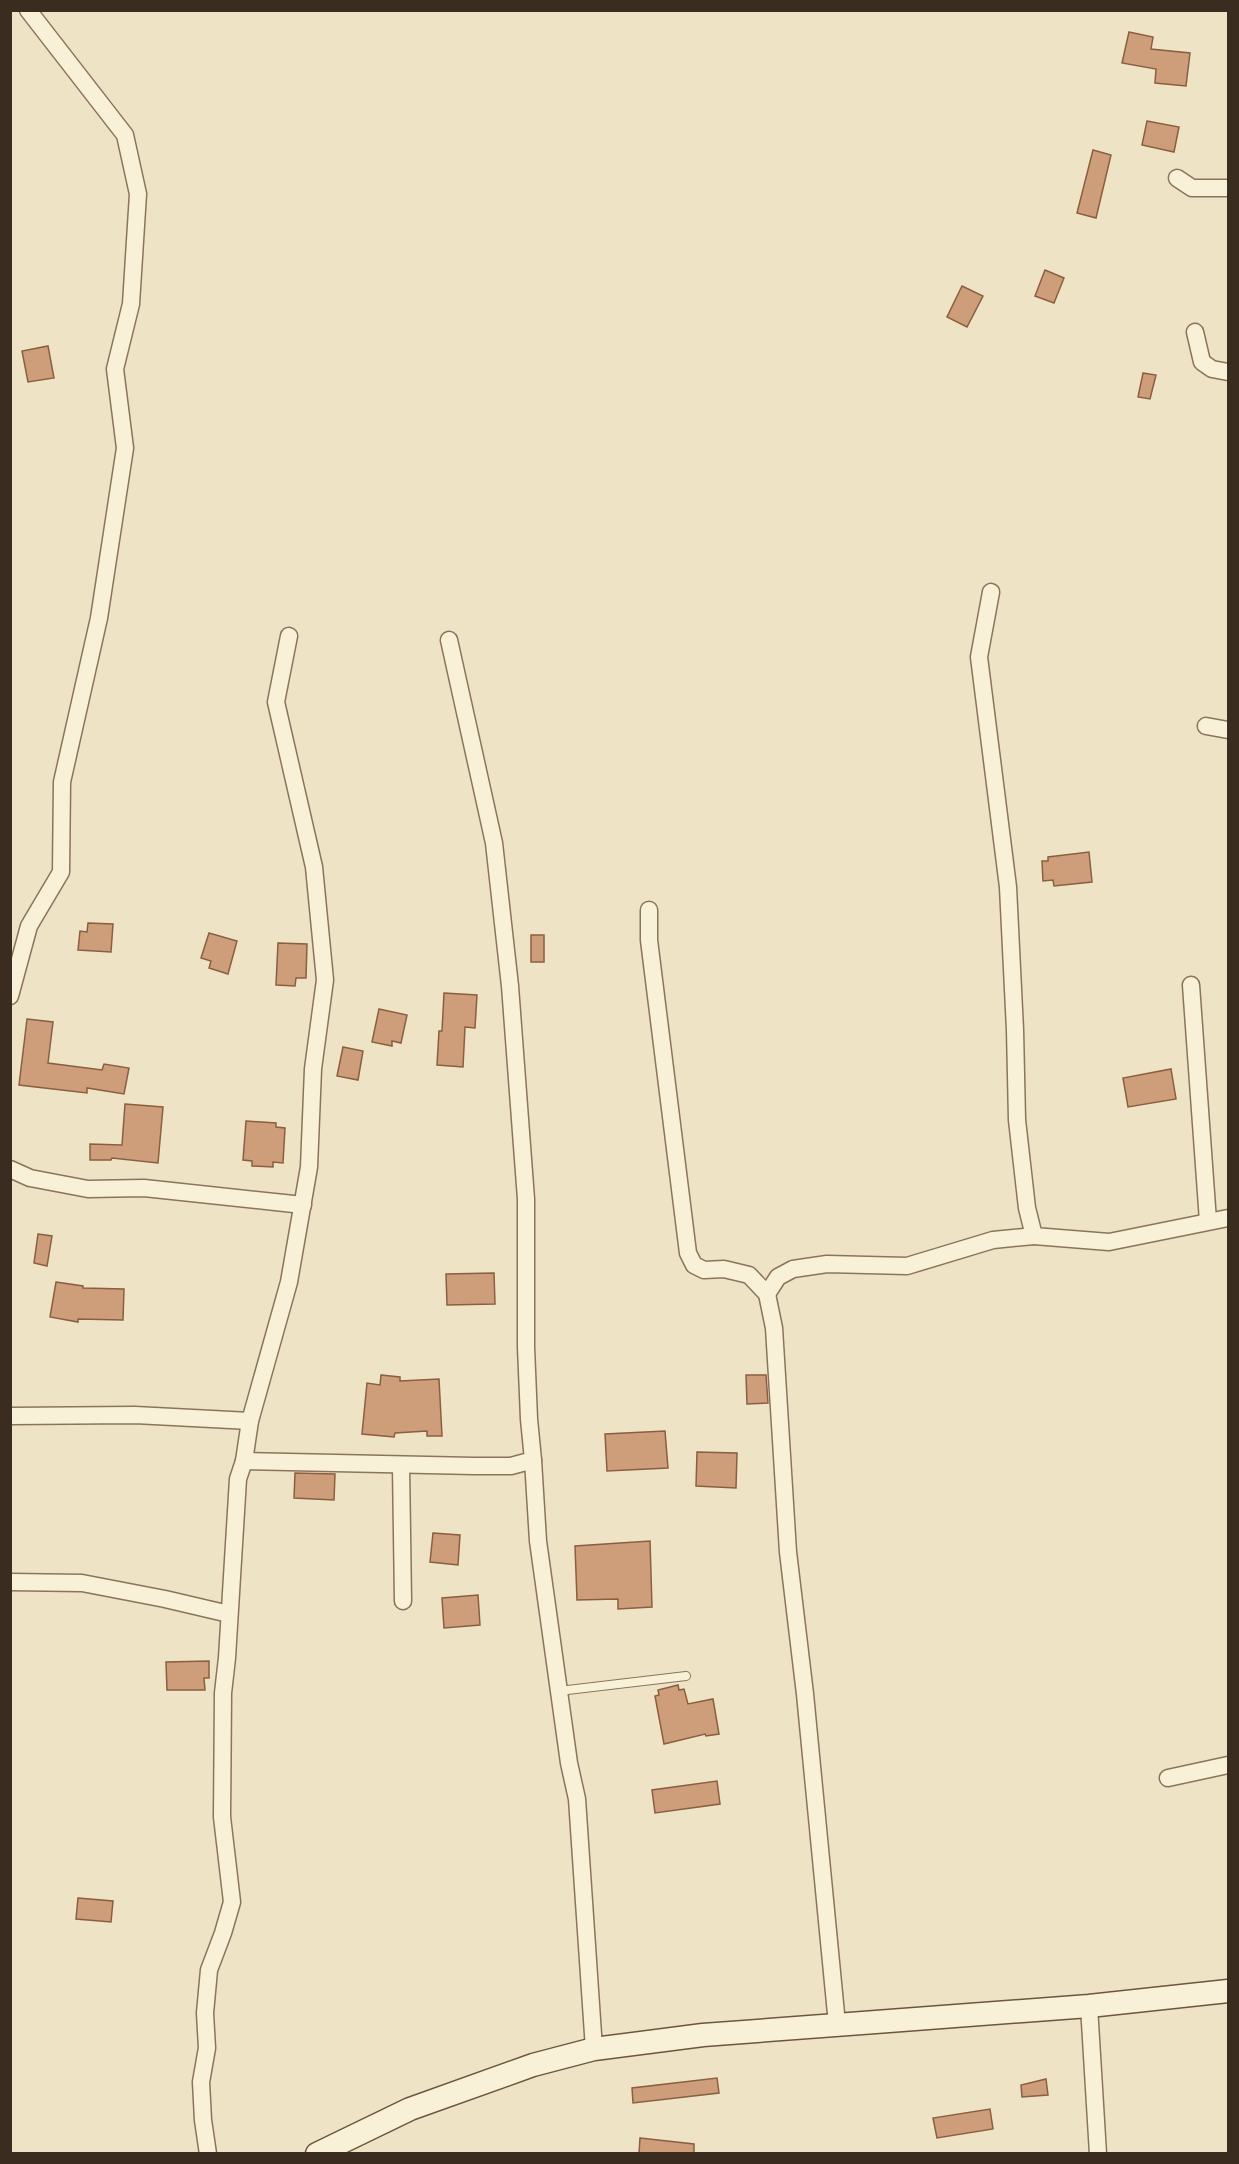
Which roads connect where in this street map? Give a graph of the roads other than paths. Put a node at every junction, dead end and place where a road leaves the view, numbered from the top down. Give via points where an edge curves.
1 (28, 10) edge
2 (1177, 178) dead end
3 (1228, 188) edge
4 (1195, 332) dead end
5 (1228, 372) edge
6 (991, 592) dead end
7 (289, 636) dead end
8 (449, 640) dead end
9 (1206, 726) dead end
10 (1228, 730) edge
11 (649, 909) dead end
12 (1191, 985) dead end
13 (10, 996) edge
14 (10, 1169) edge
15 (303, 1205) junction
16 (1228, 1218) edge
17 (1208, 1221) junction
18 (1034, 1236) junction
19 (767, 1294) junction
20 (10, 1416) edge
21 (250, 1421) junction
22 (533, 1460) junction
23 (244, 1461) junction
24 (401, 1466) junction
25 (10, 1582) edge
26 (403, 1601) dead end
27 (229, 1614) junction
28 (686, 1676) dead end
29 (559, 1691) junction
30 (1228, 1765) edge
31 (1168, 1778) dead end
32 (1228, 1991) edge
33 (1089, 2006) junction
34 (837, 2024) junction
35 (594, 2049) junction
36 (208, 2154) edge
37 (317, 2154) edge
38 (1098, 2154) edge

1 - 13 street via 125,135 138,194 131,304 115,369 126,448 99,618 62,782 61,872 29,926
2 - 3 street via 1192,188
4 - 5 street via 1202,362
6 - 18 street via 979,657 1008,887 1017,1120
7 - 15 street via 276,702 314,867 325,980 313,1069 309,1167
8 - 22 street via 494,843 510,986 526,1199 526,1347
9 - 10 street
11 - 19 street via 649,940 688,1253 694,1265 704,1270 724,1269 749,1275
12 - 17 street
14 - 15 street via 30,1178 88,1189 144,1188
15 - 21 street via 289,1282
16 - 17 street
17 - 18 street via 1109,1242
18 - 19 street via 993,1240 907,1266 827,1264 793,1269 778,1277
19 - 34 street via 774,1328 788,1552
20 - 21 street via 135,1415
21 - 23 street
22 - 24 street via 511,1466
22 - 29 street via 538,1541
23 - 24 street
23 - 27 street via 238,1479
24 - 26 street
25 - 27 street via 82,1583
27 - 36 street via 223,1693 222,1817 232,1902 209,1970 207,2048 201,2082
28 - 29 lane
29 - 35 street via 577,1799
30 - 31 street
32 - 33 main road
33 - 34 main road
33 - 38 street
34 - 35 main road
35 - 37 main road via 410,2109

